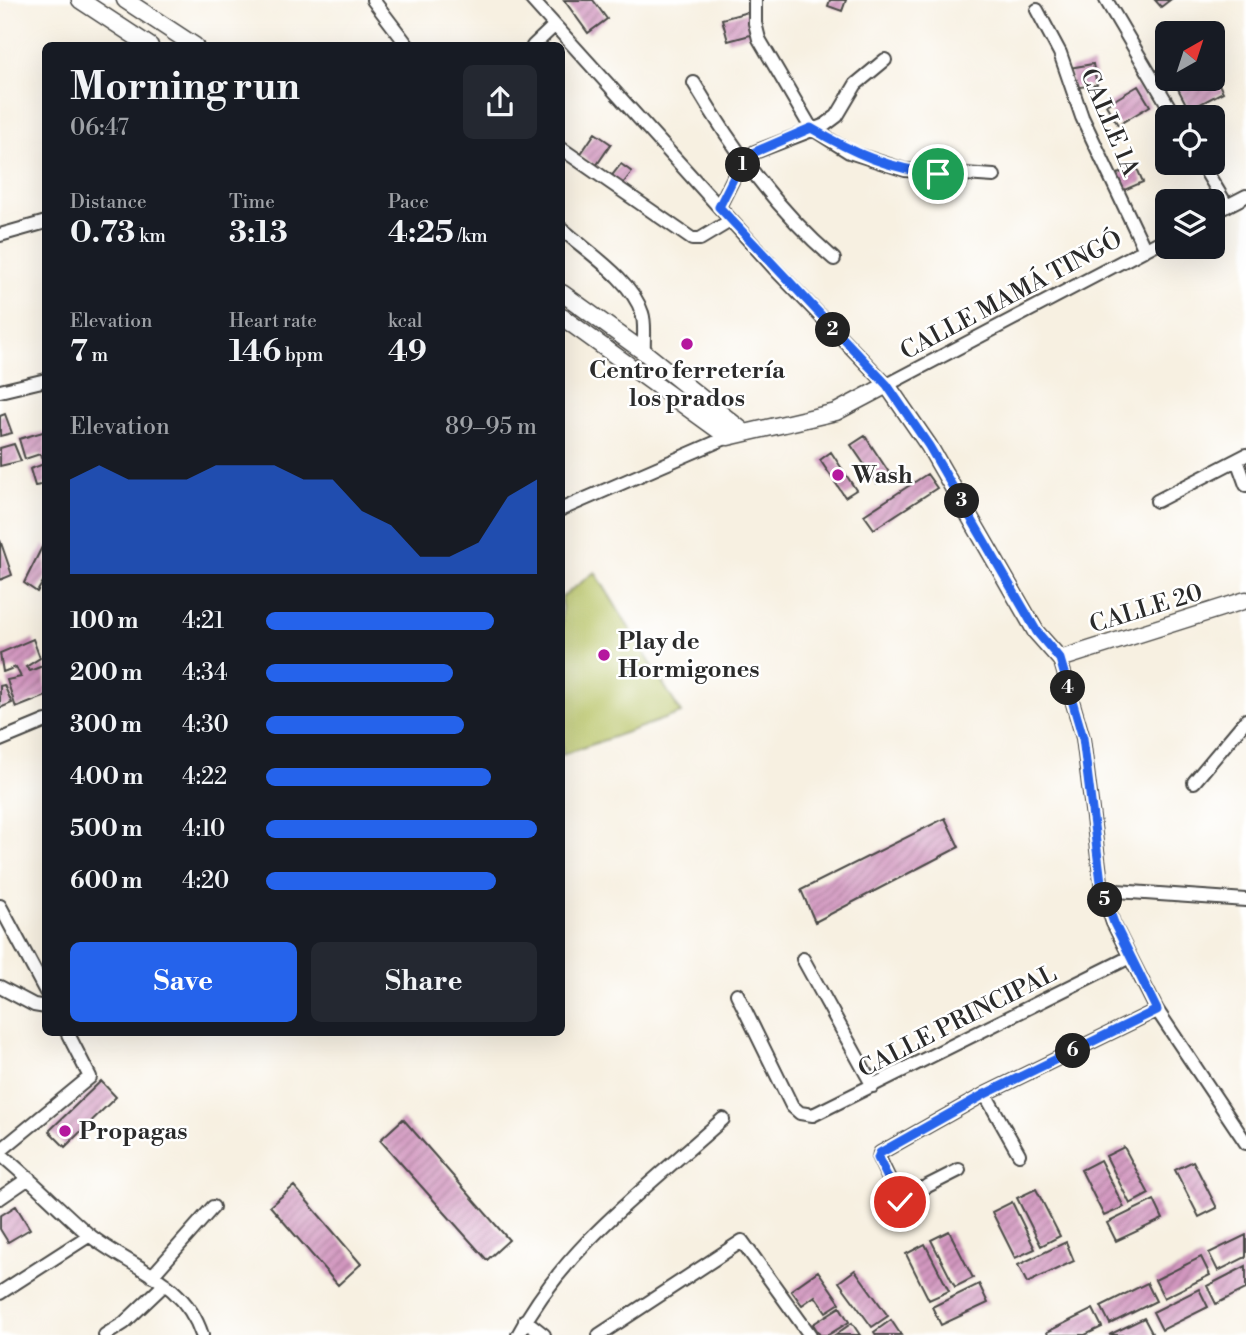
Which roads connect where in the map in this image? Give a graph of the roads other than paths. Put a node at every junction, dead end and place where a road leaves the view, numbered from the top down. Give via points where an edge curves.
1 (80, 0) edge
2 (125, 0) edge
3 (373, 0) edge
4 (532, 0) edge
5 (755, 0) edge
6 (1106, 0) edge
7 (1037, 10) dead end
8 (554, 26) junction
9 (144, 42) edge
10 (189, 42) edge
11 (405, 42) edge
12 (537, 42) edge
13 (885, 60) dead end
14 (694, 83) dead end
15 (1168, 105) edge
16 (811, 128) junction
17 (565, 151) edge
18 (745, 163) junction
19 (1208, 175) edge
20 (994, 176) dead end
21 (1246, 196) edge
22 (1227, 206) joint
23 (719, 207) junction
24 (730, 221) junction
25 (42, 223) edge
26 (565, 232) edge
27 (0, 234) edge
28 (1155, 245) edge
29 (1145, 250) junction
30 (834, 259) dead end
31 (565, 295) edge
32 (565, 319) edge
33 (644, 352) junction
34 (42, 381) edge
35 (887, 385) junction
36 (0, 390) edge
37 (744, 432) junction
38 (728, 438) junction
39 (1242, 457) edge
40 (1246, 485) edge
41 (1157, 501) dead end
42 (565, 508) edge
43 (1246, 600) edge
44 (1060, 659) junction
45 (1246, 720) edge
46 (42, 723) edge
47 (0, 740) edge
48 (1194, 782) dead end
49 (1102, 890) junction
50 (1246, 900) edge
51 (0, 906) edge
52 (1130, 957) junction
53 (803, 959) dead end
54 (42, 985) edge
55 (0, 987) edge
56 (737, 994) dead end
57 (42, 1006) edge
58 (1157, 1010) junction
59 (69, 1036) edge
60 (873, 1087) junction
61 (985, 1094) junction
62 (723, 1119) dead end
63 (1246, 1143) edge
64 (0, 1152) edge
65 (1019, 1154) dead end
66 (959, 1170) dead end
67 (29, 1178) junction
68 (0, 1198) edge
69 (900, 1202) junction
70 (213, 1207) dead end
71 (882, 1209) dead end
72 (90, 1235) junction
73 (152, 1276) junction
74 (166, 1284) junction
75 (0, 1293) edge
76 (525, 1320) junction
77 (105, 1335) edge
78 (202, 1335) edge
79 (517, 1335) edge
80 (544, 1335) edge
81 (599, 1335) edge
82 (810, 1335) edge

1 - 9 street
2 - 10 street
3 - 11 street
4 - 8 street
5 - 16 street via 759,39
6 - 15 street
7 - 29 street, CALLE 1A
8 - 12 street
8 - 23 street
13 - 16 street via 856,84 837,116
14 - 18 street
16 - 18 street via 768,145
16 - 20 street via 849,152 905,170
17 - 24 street via 692,239
18 - 23 street
18 - 30 street via 799,227
19 - 22 street
21 - 22 street
23 - 24 street
24 - 35 street
25 - 27 street
26 - 33 street via 627,290 642,313
28 - 29 street, CALLE MAMÁ TINGÓ
29 - 35 street, CALLE MAMÁ TINGÓ
31 - 33 street
32 - 38 street
33 - 37 street
34 - 36 street
35 - 37 street, CALLE MAMÁ TINGÓ via 836,412
35 - 44 street via 929,446 1030,622
37 - 38 street, CALLE MAMÁ TINGÓ
38 - 42 street, CALLE MAMÁ TINGÓ
39 - 40 street
39 - 41 street
43 - 44 street, CALLE 20
44 - 49 street via 1083,738
45 - 48 street
46 - 47 street
49 - 50 street
49 - 52 street
51 - 54 street
52 - 58 street
52 - 60 street, CALLE PRINCIPAL
53 - 60 street
55 - 57 street
56 - 60 street, CALLE PRINCIPAL via 792,1106 800,1113 813,1115
58 - 61 street
58 - 63 street
59 - 64 street via 90,1077
61 - 65 street
61 - 69 street via 880,1153 878,1158
62 - 76 street via 580,1248
64 - 67 street
66 - 69 street
67 - 68 street
67 - 72 street
69 - 71 street
70 - 73 street
72 - 73 street
72 - 75 street
73 - 74 street
74 - 77 street
74 - 78 street via 195,1313
76 - 79 street
76 - 80 street
81 - 82 street via 742,1241

